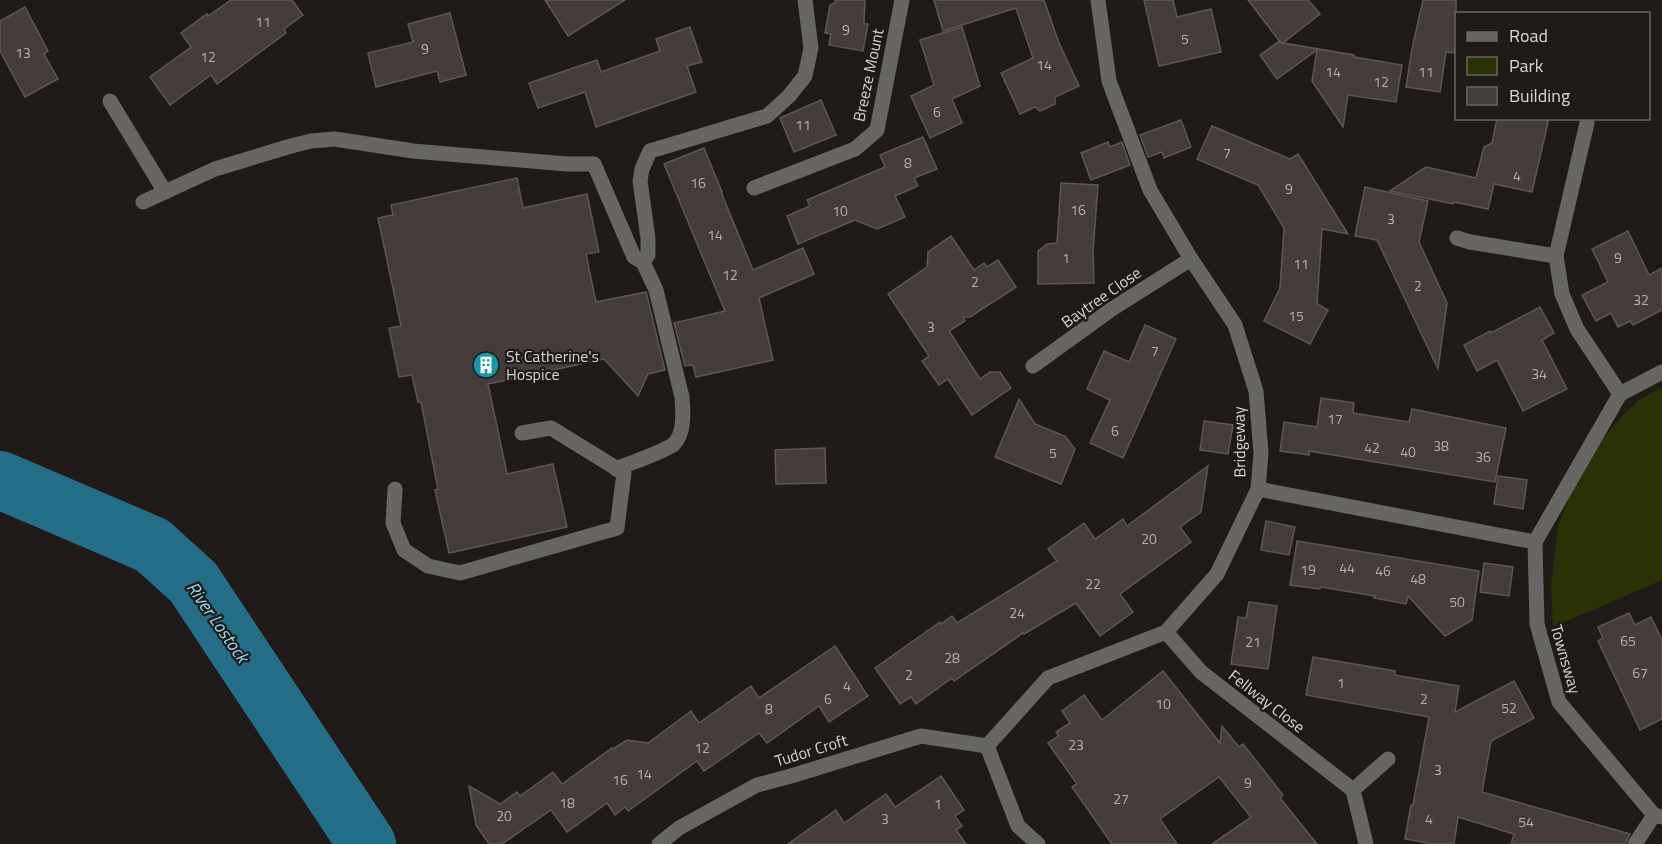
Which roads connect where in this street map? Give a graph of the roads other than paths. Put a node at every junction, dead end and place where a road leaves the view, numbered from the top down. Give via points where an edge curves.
1 (806, 0) edge
2 (902, 0) edge
3 (1098, 0) edge
4 (110, 101) dead end
5 (1587, 123) dead end
6 (754, 188) dead end
7 (165, 192) junction
8 (143, 202) dead end
9 (1457, 238) dead end
10 (1556, 256) junction
11 (1191, 259) junction
12 (643, 262) junction
13 (1033, 366) dead end
14 (1662, 372) edge
15 (1620, 394) junction
16 (522, 433) dead end
17 (616, 469) junction
18 (395, 489) dead end
19 (1258, 489) junction
20 (1535, 542) junction
21 (1166, 632) junction
22 (987, 746) junction
23 (1388, 759) dead end
24 (1353, 790) junction
25 (1658, 816) edge
26 (659, 844) edge
27 (1038, 844) edge
28 (1366, 844) edge
29 (1635, 844) edge

1 - 12 street via 811,48 805,76 789,96 767,116 650,151 640,181 648,246
2 - 6 street, Breeze Mount via 877,129 855,149
3 - 11 street, Bridgeway via 1109,81 1150,190
4 - 7 street
5 - 10 street
7 - 8 street
7 - 12 street via 215,168 311,141 335,139 413,151 594,164 634,257
9 - 10 street
10 - 15 street via 1562,294 1577,329
11 - 13 street, Baytree Close
11 - 19 street, Bridgeway via 1235,326 1256,391 1261,453
12 - 17 street via 656,290 683,414 674,444
14 - 15 street
15 - 20 street
16 - 17 street via 551,428
17 - 18 street via 624,473 617,528 460,573 428,566 404,550 393,523
19 - 20 street
19 - 21 street, Bridgeway via 1217,574
20 - 25 street, Townsway via 1537,624 1559,702
21 - 22 street, Bridgeway via 1048,678
21 - 24 street, Fellway Close via 1201,672
22 - 26 street, Tudor Croft via 921,736 757,785 679,828
22 - 27 street via 1018,826
23 - 24 street
24 - 28 street
25 - 29 street

